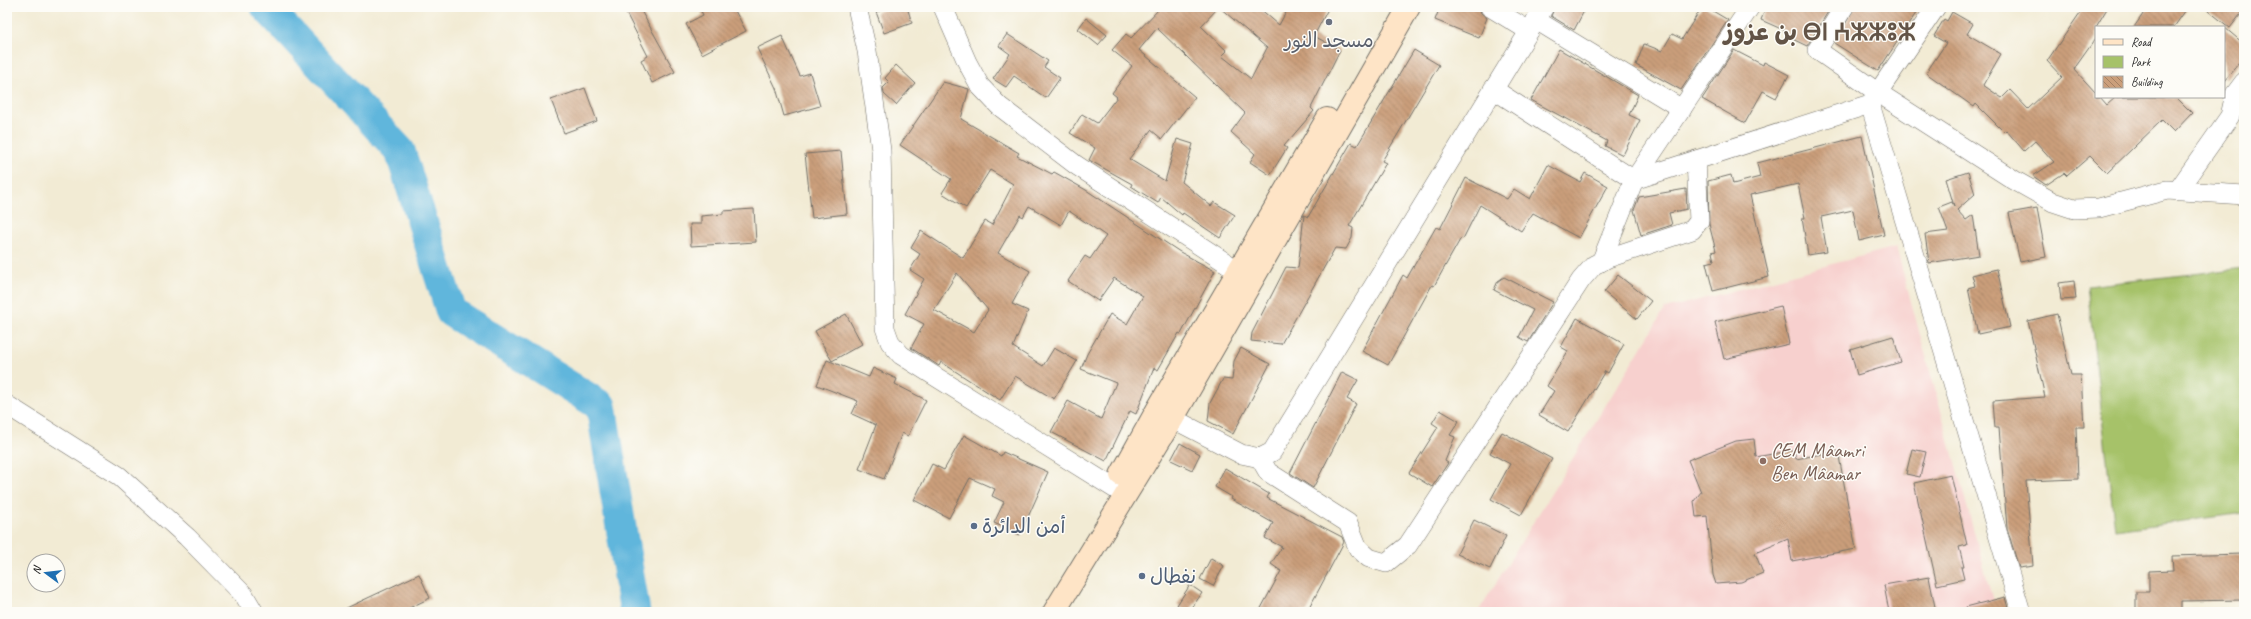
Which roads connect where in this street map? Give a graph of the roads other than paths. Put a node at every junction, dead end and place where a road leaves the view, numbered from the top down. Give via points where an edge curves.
1 (857, 7) edge
2 (943, 7) edge
3 (1392, 7) edge
4 (1409, 7) edge
5 (1490, 7) edge
6 (1750, 7) edge
7 (1844, 7) edge
8 (1936, 7) edge
9 (1536, 19) edge
10 (2244, 82) edge
11 (1493, 89) junction
12 (1874, 98) junction
13 (1682, 109) junction
14 (1696, 160) junction
15 (1634, 180) junction
16 (2178, 190) junction
17 (2244, 195) edge
18 (1601, 262) junction
19 (1246, 275) junction
20 (7, 405) edge
21 (1165, 414) junction
22 (1260, 458) junction
23 (1119, 491) junction
24 (254, 612) edge
25 (1041, 612) edge
26 (1054, 612) edge
27 (2021, 612) edge

1 - 23 street via 867,51 881,150 885,328 890,342 901,356
2 - 19 street via 980,86 999,106 1076,165
3 - 19 main road
4 - 19 main road
5 - 9 street
6 - 13 street
7 - 12 street via 1817,50
8 - 12 street
9 - 11 street
9 - 13 street
10 - 16 street via 2235,94 2230,116
11 - 15 street
11 - 22 street via 1272,452
12 - 14 street
12 - 16 street via 2053,202 2074,208 2099,208 2168,190
12 - 27 street
13 - 15 street
14 - 15 street
14 - 18 street via 1698,221 1692,230
15 - 18 street
16 - 17 street
18 - 22 street via 1594,265 1581,280 1408,545 1386,563 1369,558 1358,548 1348,523 1268,472
19 - 21 main road
20 - 24 street via 119,476 187,536 244,595
21 - 22 street via 1242,454
21 - 23 main road
23 - 25 main road
23 - 26 main road

